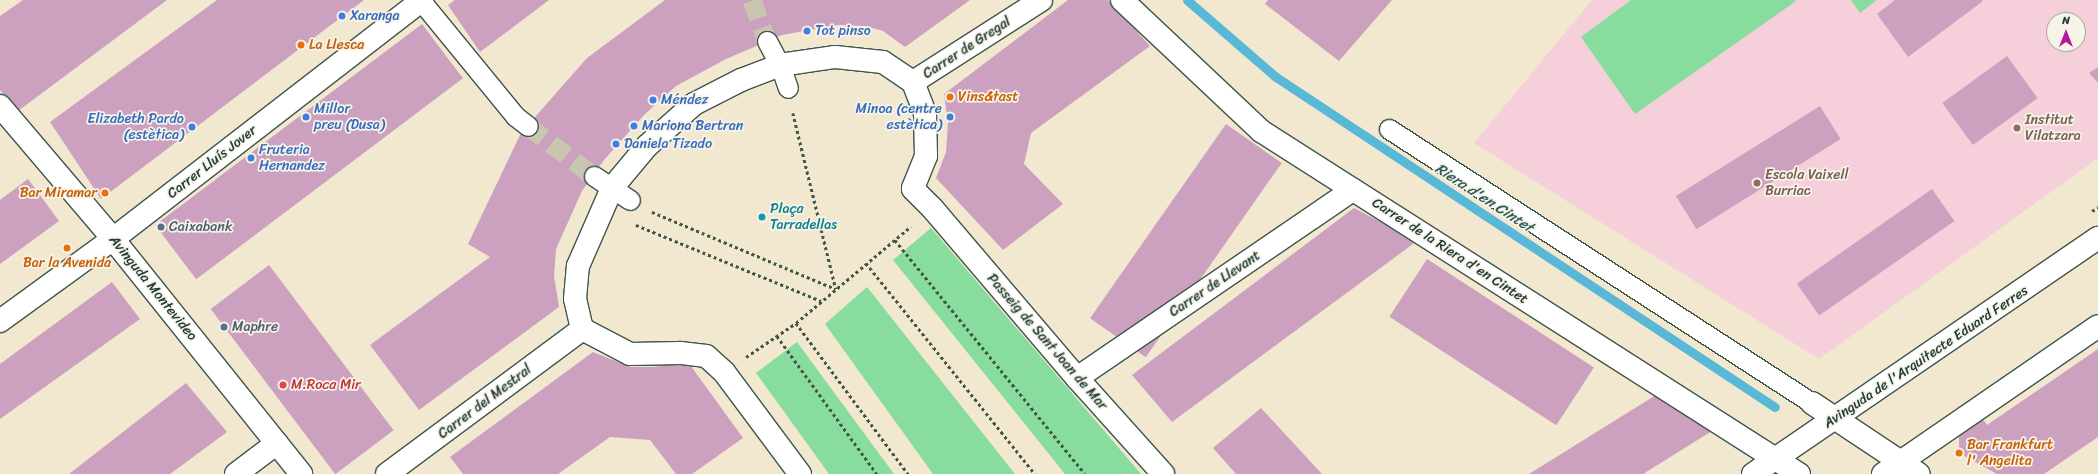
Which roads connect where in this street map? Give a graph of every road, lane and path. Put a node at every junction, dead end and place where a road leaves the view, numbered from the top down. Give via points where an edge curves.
1 (421, 0) edge
2 (1041, 0) edge
3 (1122, 0) edge
4 (768, 41) tunnel mouth
5 (780, 65) junction
6 (913, 82) junction
7 (788, 88) dead end
8 (0, 106) edge
9 (794, 115) dead end
10 (528, 126) tunnel mouth
11 (1389, 129) dead end
12 (594, 176) tunnel mouth
13 (612, 188) junction
14 (1353, 190) junction
15 (630, 200) dead end
16 (933, 209) junction
17 (602, 211) junction
18 (654, 213) dead end
19 (2098, 238) edge
20 (113, 239) junction
21 (894, 240) junction
22 (866, 263) junction
23 (836, 289) junction
24 (821, 301) junction
25 (0, 321) edge
26 (796, 323) junction
27 (2098, 326) edge
28 (582, 329) junction
29 (777, 336) junction
30 (724, 372) junction
31 (1077, 378) junction
32 (1812, 403) joint
33 (1835, 419) junction
34 (277, 443) junction
35 (1774, 460) junction
36 (1901, 461) junction
37 (236, 474) edge
38 (302, 474) edge
39 (387, 474) edge
40 (800, 474) edge
41 (877, 474) edge
42 (908, 474) edge
43 (1035, 474) edge
44 (1085, 474) edge
45 (1163, 474) edge
46 (1753, 474) edge
47 (1799, 474) edge
48 (1883, 474) edge
49 (1919, 474) edge

1 - 10 street via 515,116
1 - 20 street, Carrer Lluís Jover
2 - 6 street, Carrer de Gregal
3 - 14 street, Carrer de la Riera d'en Cintet via 1261,131
4 - 5 street
5 - 6 street via 835,57 883,62
5 - 7 street
5 - 13 street via 740,80 694,104 647,146
6 - 16 street, Passeig de Sant Joan de Mar via 925,114 926,156 913,189
8 - 20 street, Avinguda Montevideo
9 - 23 path
11 - 32 street
12 - 13 street
13 - 15 street
13 - 17 street
14 - 31 street, Carrer de Llevant
14 - 35 street, Carrer de la Riera d'en Cintet
16 - 21 path
16 - 31 street, Passeig de Sant Joan de Mar
17 - 24 path
17 - 28 street via 578,266 575,299
18 - 23 path
19 - 33 street, Avinguda de l'Arquitecte Eduard Ferres
20 - 25 street, Carrer Lluís Jover
20 - 34 street, Avinguda Montevideo
21 - 22 path
21 - 44 path
22 - 23 path
22 - 43 path
23 - 24 path
24 - 26 path
26 - 29 path
26 - 42 path
27 - 36 street
28 - 30 street via 630,354 680,353 706,356
28 - 39 street, Carrer del Mestral
29 - 30 path
29 - 41 path
30 - 40 street
31 - 45 street, Passeig de Sant Joan de Mar
32 - 33 street
33 - 35 street, Avinguda de l'Arquitecte Eduard Ferres
33 - 36 street
34 - 37 street
34 - 38 street, Avinguda Montevideo
35 - 46 street, Avinguda de l'Arquitecte Eduard Ferres
35 - 47 street, Carrer de la Riera d'en Cintet
36 - 48 street
36 - 49 street

